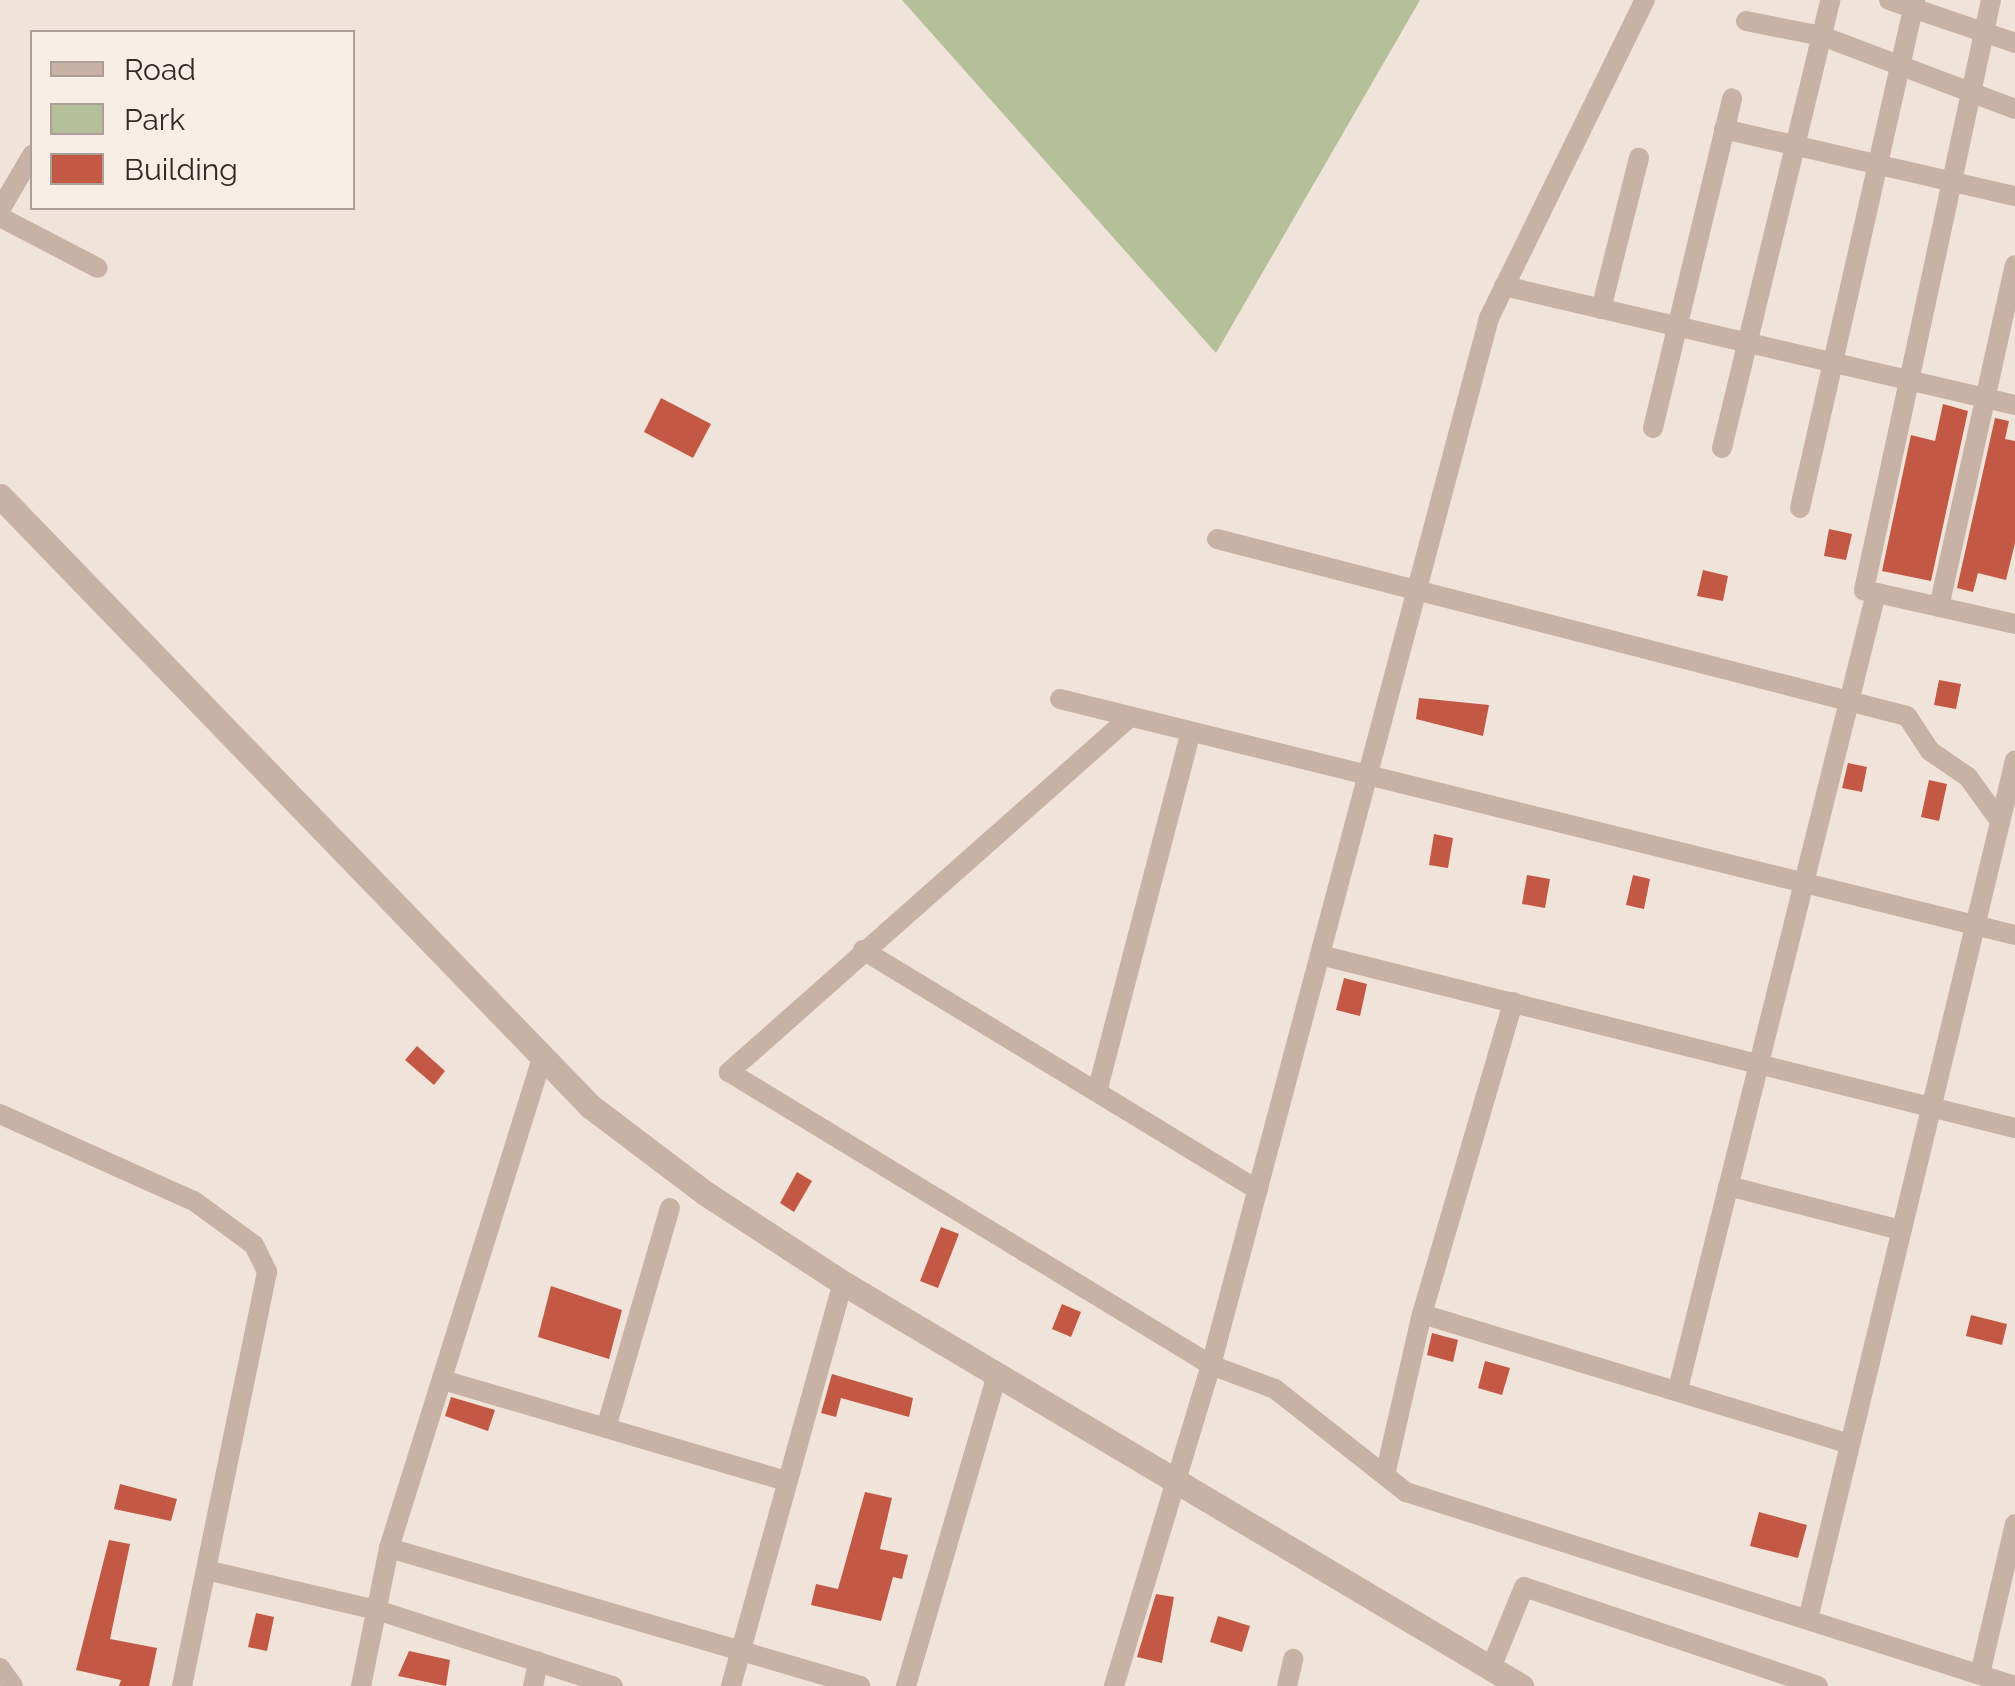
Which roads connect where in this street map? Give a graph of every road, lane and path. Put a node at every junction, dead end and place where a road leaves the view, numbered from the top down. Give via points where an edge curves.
1 (1645, 0) edge
2 (1830, 0) edge
3 (1888, 0) edge
4 (1991, 0) edge
5 (1914, 4) edge
6 (1746, 22) dead end
7 (1984, 31) junction
8 (1822, 36) junction
9 (2015, 43) edge
10 (1901, 66) junction
11 (1971, 92) junction
12 (1732, 98) dead end
13 (2015, 108) edge
14 (1724, 129) junction
15 (1796, 146) junction
16 (1639, 158) dead end
17 (30, 159) edge
18 (1880, 166) junction
19 (1952, 182) junction
20 (2015, 196) edge
21 (0, 214) edge
22 (2015, 265) edge
23 (98, 268) dead end
24 (1504, 286) junction
25 (1601, 309) junction
26 (1678, 326) junction
27 (1750, 344) junction
28 (1834, 363) junction
29 (1908, 380) junction
30 (1985, 398) junction
31 (2015, 405) edge
32 (1653, 428) dead end
33 (1722, 448) dead end
34 (0, 496) edge
35 (1800, 508) dead end
36 (1217, 539) dead end
37 (1420, 592) junction
38 (1876, 593) junction
39 (1939, 607) junction
40 (2015, 624) edge
41 (1849, 698) junction
42 (1060, 699) dead end
43 (1130, 717) junction
44 (1191, 732) junction
45 (2015, 760) edge
46 (1364, 776) junction
47 (1999, 820) junction
48 (1804, 878) junction
49 (1971, 923) junction
50 (2015, 935) edge
51 (863, 950) junction
52 (1320, 956) junction
53 (1513, 1002) junction
54 (543, 1055) junction
55 (1757, 1062) junction
56 (1097, 1092) junction
57 (1929, 1106) junction
58 (0, 1114) edge
59 (2015, 1128) edge
60 (1728, 1186) junction
61 (1258, 1190) junction
62 (670, 1208) dead end
63 (1900, 1230) junction
64 (843, 1282) junction
65 (1422, 1314) junction
66 (1211, 1364) junction
67 (997, 1374) junction
68 (443, 1380) junction
69 (1678, 1389) junction
70 (606, 1428) junction
71 (1850, 1444) junction
72 (1386, 1476) junction
73 (787, 1480) junction
74 (1179, 1483) junction
75 (2015, 1524) edge
76 (390, 1548) junction
77 (206, 1570) junction
78 (376, 1610) junction
79 (1809, 1616) junction
80 (739, 1649) junction
81 (1293, 1659) dead end
82 (538, 1662) junction
83 (0, 1668) edge
84 (1491, 1668) junction
85 (1980, 1674) junction
86 (14, 1686) edge
87 (182, 1686) edge
88 (361, 1686) edge
89 (533, 1686) edge
90 (613, 1686) edge
91 (730, 1686) edge
92 (860, 1686) edge
93 (906, 1686) edge
94 (1114, 1686) edge
95 (1286, 1686) edge
96 (1522, 1686) edge
97 (1818, 1686) edge
98 (2015, 1686) edge

1 - 24 street
2 - 8 street
3 - 5 street
4 - 7 street
5 - 7 street
5 - 10 street
6 - 8 street
7 - 9 street
7 - 11 street
8 - 10 street
8 - 15 street
10 - 11 street
10 - 18 street
11 - 13 street
11 - 19 street
12 - 14 street
14 - 15 street
14 - 26 street
15 - 18 street
15 - 27 street
16 - 25 street
17 - 21 street
18 - 19 street
18 - 28 street
19 - 20 street
19 - 29 street
21 - 23 street
22 - 30 street
24 - 25 street
24 - 37 street via 1439,494
25 - 26 street
26 - 27 street
26 - 32 street
27 - 28 street
27 - 33 street
28 - 29 street
28 - 35 street
29 - 30 street
29 - 38 street via 1864,590
30 - 31 street
30 - 39 street
34 - 54 street
36 - 37 street
37 - 41 street
37 - 46 street
38 - 39 street
38 - 41 street
39 - 40 street
41 - 47 street via 1908,716 1930,751 1968,777
41 - 48 street
42 - 43 street
43 - 44 street
43 - 51 street
44 - 46 street
44 - 56 street
45 - 47 street
46 - 48 street
46 - 52 street
47 - 49 street
48 - 49 street
48 - 55 street
49 - 50 street
49 - 57 street
51 - 56 street
51 - 66 street via 729,1072
52 - 53 street
52 - 61 street
53 - 55 street
53 - 65 street
54 - 64 street via 590,1106 662,1161
54 - 68 street
55 - 57 street
55 - 60 street
56 - 61 street
57 - 59 street
57 - 63 street
58 - 77 street via 194,1201 254,1245 267,1272
60 - 63 street
60 - 69 street
61 - 66 street
62 - 70 street
63 - 71 street
64 - 67 street
64 - 73 street
65 - 69 street
65 - 72 street
66 - 72 street via 1275,1389
66 - 74 street
67 - 74 street
67 - 93 street
68 - 70 street
68 - 76 street
69 - 71 street
70 - 73 street
71 - 79 street
72 - 79 street via 1406,1492
73 - 80 street
74 - 84 street
74 - 94 street
75 - 85 street
76 - 78 street
76 - 80 street
77 - 78 street
77 - 87 street
78 - 82 street
78 - 88 street
79 - 85 street
80 - 91 street
80 - 92 street
81 - 95 street
82 - 89 street
82 - 90 street
83 - 86 street
84 - 96 street
84 - 97 street via 1524,1587
85 - 98 street

